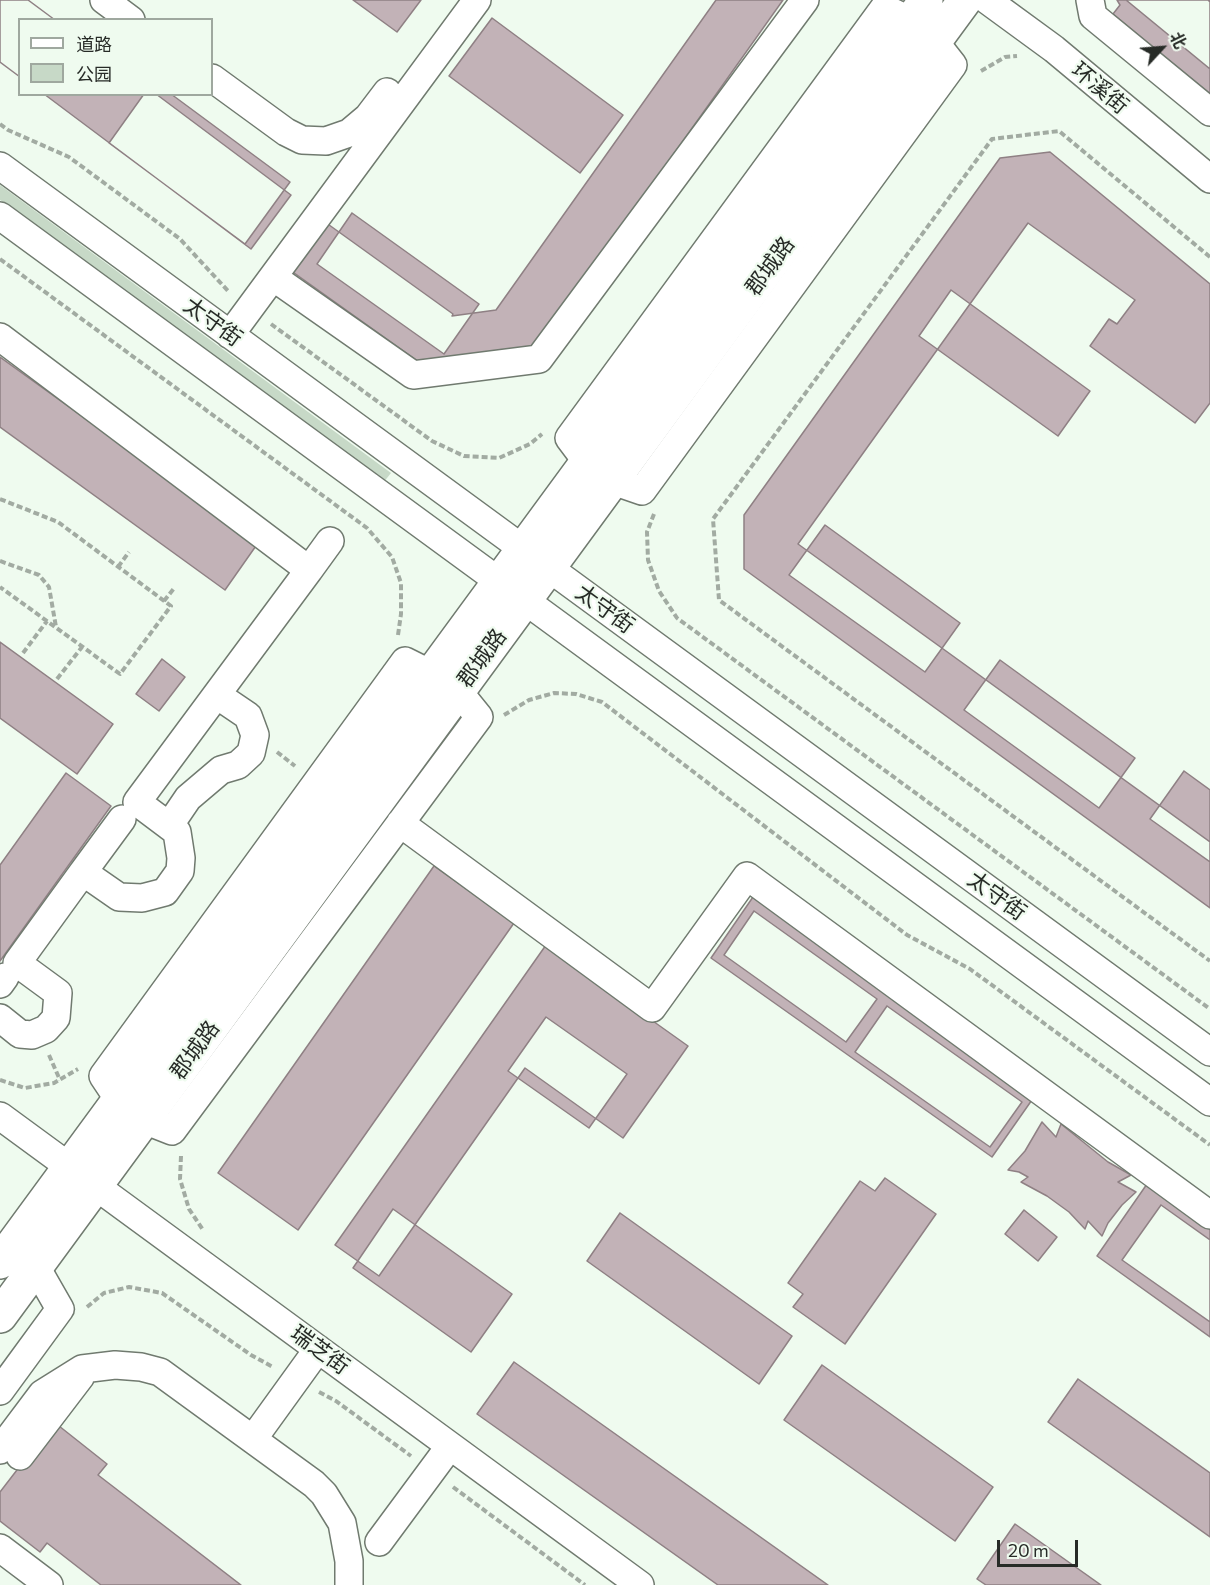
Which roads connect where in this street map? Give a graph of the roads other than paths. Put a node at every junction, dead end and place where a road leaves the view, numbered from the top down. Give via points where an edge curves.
1 (104, 0) edge
2 (455, 0) edge
3 (477, 0) edge
4 (805, 0) edge
5 (965, 0) edge
6 (987, 0) edge
7 (1016, 0) edge
8 (1090, 0) edge
9 (128, 18) edge
10 (924, 21) edge
11 (213, 79) edge
12 (1210, 112) edge
13 (1210, 159) edge
14 (0, 165) edge
15 (1210, 179) edge
16 (0, 216) edge
17 (273, 277) junction
18 (230, 334) junction
19 (0, 338) edge
20 (330, 541) dead end
21 (536, 558) junction
22 (309, 570) junction
23 (512, 591) junction
24 (458, 692) junction
25 (217, 695) junction
26 (122, 819) dead end
27 (400, 823) junction
28 (169, 826) junction
29 (84, 872) junction
30 (0, 1018) edge
31 (1210, 1052) edge
32 (1210, 1102) edge
33 (0, 1116) edge
34 (144, 1120) junction
35 (0, 1135) edge
36 (65, 1173) junction
37 (91, 1192) junction
38 (1210, 1215) edge
39 (4, 1249) edge
40 (36, 1267) junction
41 (0, 1316) edge
42 (308, 1363) junction
43 (0, 1391) edge
44 (252, 1439) junction
45 (10, 1453) edge
46 (441, 1459) junction
47 (380, 1542) dead end
48 (0, 1548) edge
49 (49, 1585) edge
50 (349, 1585) edge
51 (614, 1585) edge
52 (640, 1585) edge

1 - 9 street
2 - 11 street via 368,117 349,133 326,141 302,140 286,132
3 - 17 street
4 - 17 street via 539,359 413,375
5 - 10 main road, 郡城路
6 - 15 street, 环溪街
7 - 13 street, 环溪街
8 - 12 street via 1093,16
10 - 21 main road, 郡城路 via 587,462
10 - 21 main road, 郡城路 via 613,481
14 - 18 street, 太守街
16 - 23 street, 太守街
17 - 18 street
18 - 21 street, 太守街
19 - 22 street
20 - 22 street
21 - 23 main road, 郡城路
21 - 31 street, 太守街
22 - 25 street
23 - 24 main road, 郡城路
23 - 32 street, 太守街
23 - 36 main road, 郡城路 via 431,674
24 - 27 street via 479,717
24 - 34 main road, 郡城路
25 - 28 street via 137,802
25 - 28 street via 248,716 255,735 250,753 238,765 221,770 188,798
26 - 29 street
27 - 34 street via 172,1131
27 - 38 street via 652,1008 747,876
28 - 29 street via 177,832 181,858 180,871 165,892 142,898 119,897
29 - 30 street via 17,963 58,993 56,1017 46,1029 32,1035 20,1034
33 - 36 street, 瑞芝街
34 - 37 main road, 郡城路
35 - 36 street, 瑞芝街
36 - 37 street, 瑞芝街
36 - 39 main road, 郡城路
37 - 40 main road, 郡城路
37 - 42 street, 瑞芝街
40 - 41 main road, 郡城路
40 - 43 street via 60,1309
42 - 44 street
42 - 46 street, 瑞芝街
44 - 45 street via 160,1372 115,1365 87,1368
44 - 50 street via 324,1494 342,1523
46 - 47 street
46 - 51 street, 瑞芝街
46 - 52 street, 瑞芝街
48 - 49 street

